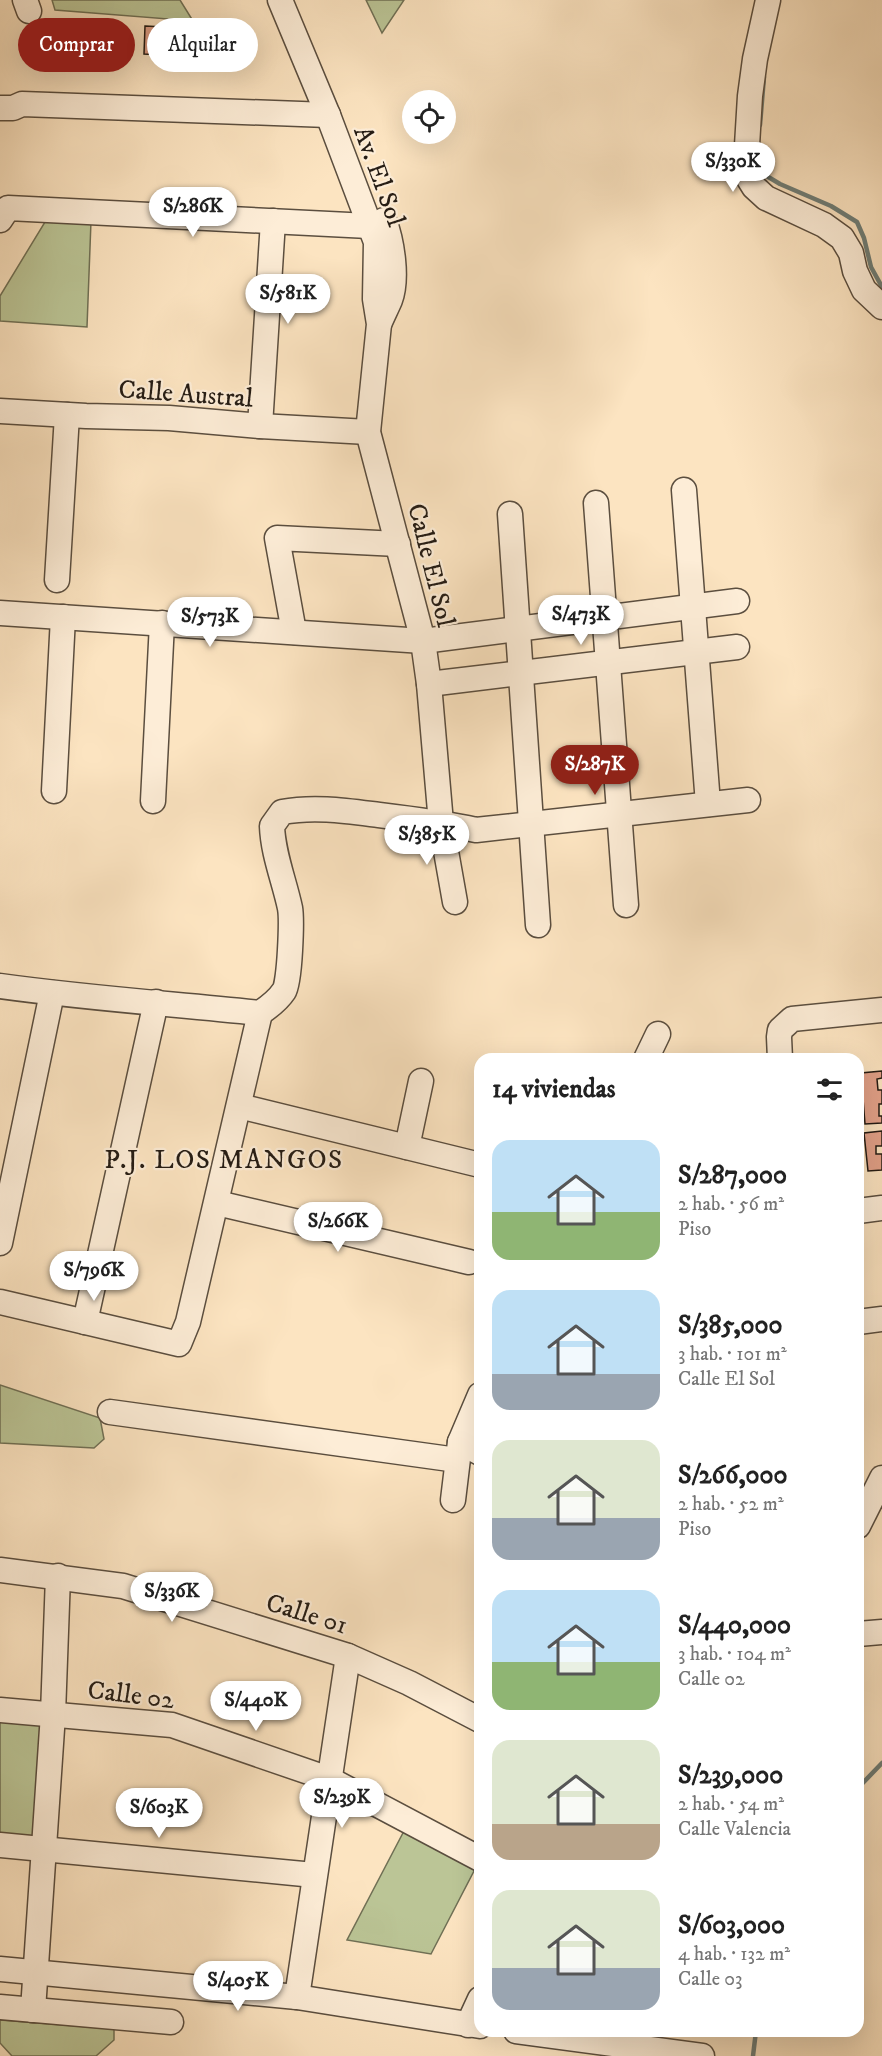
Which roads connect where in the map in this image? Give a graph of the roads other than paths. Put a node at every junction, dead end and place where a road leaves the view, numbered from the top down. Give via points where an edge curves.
1 (280, 0) edge
2 (296, 0) edge
3 (768, 0) edge
4 (0, 108) edge
5 (328, 115) junction
6 (0, 220) edge
7 (273, 221) junction
8 (369, 226) junction
9 (882, 307) edge
10 (378, 324) junction
11 (0, 411) edge
12 (68, 415) junction
13 (260, 426) junction
14 (368, 432) junction
15 (684, 490) dead end
16 (596, 503) dead end
17 (510, 514) dead end
18 (398, 544) junction
19 (57, 580) dead end
20 (737, 602) dead end
21 (694, 607) junction
22 (0, 613) edge
23 (63, 617) junction
24 (604, 617) junction
25 (162, 623) junction
26 (518, 628) junction
27 (294, 632) junction
28 (423, 640) junction
29 (737, 647) dead end
30 (698, 651) junction
31 (607, 664) junction
32 (522, 674) junction
33 (429, 684) junction
34 (54, 791) dead end
35 (748, 800) dead end
36 (153, 801) dead end
37 (708, 804) junction
38 (620, 814) junction
39 (441, 823) junction
40 (532, 824) junction
41 (455, 902) dead end
42 (626, 905) dead end
43 (538, 926) dead end
44 (0, 986) edge
45 (52, 993) junction
46 (156, 1002) junction
47 (882, 1010) edge
48 (260, 1013) junction
49 (658, 1034) dead end
50 (780, 1051) edge
51 (649, 1053) edge
52 (422, 1081) dead end
53 (239, 1106) junction
54 (407, 1147) junction
55 (474, 1164) edge
56 (217, 1203) junction
57 (882, 1208) edge
58 (864, 1210) edge
59 (0, 1243) edge
60 (469, 1262) dead end
61 (0, 1302) edge
62 (882, 1319) edge
63 (864, 1321) edge
64 (85, 1322) junction
65 (110, 1412) dead end
66 (474, 1419) edge
67 (466, 1451) edge
68 (882, 1478) edge
69 (453, 1500) dead end
70 (864, 1512) edge
71 (0, 1570) edge
72 (57, 1576) junction
73 (882, 1632) edge
74 (864, 1634) edge
75 (348, 1656) junction
76 (0, 1710) edge
77 (53, 1714) junction
78 (474, 1717) edge
79 (329, 1779) junction
80 (0, 1845) edge
81 (44, 1849) junction
82 (474, 1856) edge
83 (314, 1875) junction
84 (0, 1969) edge
85 (35, 1972) junction
86 (297, 1997) junction
87 (0, 2007) edge
88 (33, 2010) junction
89 (171, 2022) dead end
90 (474, 2025) edge
91 (555, 2037) edge
92 (594, 2043) edge
93 (702, 2056) edge

1 - 5 street, Av. El Sol
2 - 10 street, Av. El Sol via 356,141 392,240 391,298
3 - 9 street via 750,96 746,162 749,179 766,198 824,225 842,238 864,290
4 - 5 street via 22,104
5 - 8 street, Av. El Sol
6 - 7 street via 8,208
7 - 8 street
7 - 13 street
8 - 10 street, Av. El Sol via 376,242
10 - 14 street, Calle El Sol
11 - 12 street, Calle Austral
12 - 13 street, Calle Austral
12 - 19 street
13 - 14 street, Calle Austral
14 - 18 street, Calle El Sol
15 - 21 street
16 - 24 street
17 - 26 street
18 - 27 street via 277,538
18 - 28 street, Calle El Sol
20 - 21 street
21 - 24 street
21 - 30 street
22 - 23 street
23 - 25 street
23 - 34 street
24 - 26 street
24 - 31 street
25 - 27 street
25 - 36 street
26 - 28 street
26 - 32 street
27 - 28 street
28 - 33 street, Calle El Sol
29 - 30 street
30 - 31 street
30 - 37 street
31 - 32 street
31 - 38 street
32 - 33 street
32 - 40 street
33 - 39 street, Calle El Sol
35 - 37 street
37 - 38 street
38 - 40 street
38 - 42 street
39 - 40 street via 476,830
39 - 41 street, Calle El Sol
39 - 48 street via 337,810 282,812 272,826 273,846 291,910 286,990
40 - 43 street
44 - 45 street
45 - 46 street
45 - 59 street
46 - 48 street
46 - 64 street
47 - 50 street via 792,1019 780,1030
48 - 53 street
49 - 51 street
52 - 54 street
53 - 54 street
53 - 56 street
54 - 55 street
56 - 60 street
56 - 64 street via 179,1344
57 - 58 street
61 - 64 street
62 - 63 street
65 - 67 street
66 - 67 street
67 - 69 street
68 - 70 street
71 - 72 street, Calle 01
72 - 75 street, Calle 01 via 123,1586
72 - 77 street
73 - 74 street
75 - 78 street, Calle 01
75 - 79 street
76 - 77 street, Calle 02
77 - 79 street, Calle 02 via 172,1725
77 - 81 street
79 - 82 street, Calle 02
79 - 83 street
80 - 81 street
81 - 83 street
81 - 85 street
83 - 86 street
84 - 85 street
85 - 86 street
85 - 88 street
86 - 90 street
87 - 88 street
88 - 89 street
91 - 92 street
92 - 93 street

